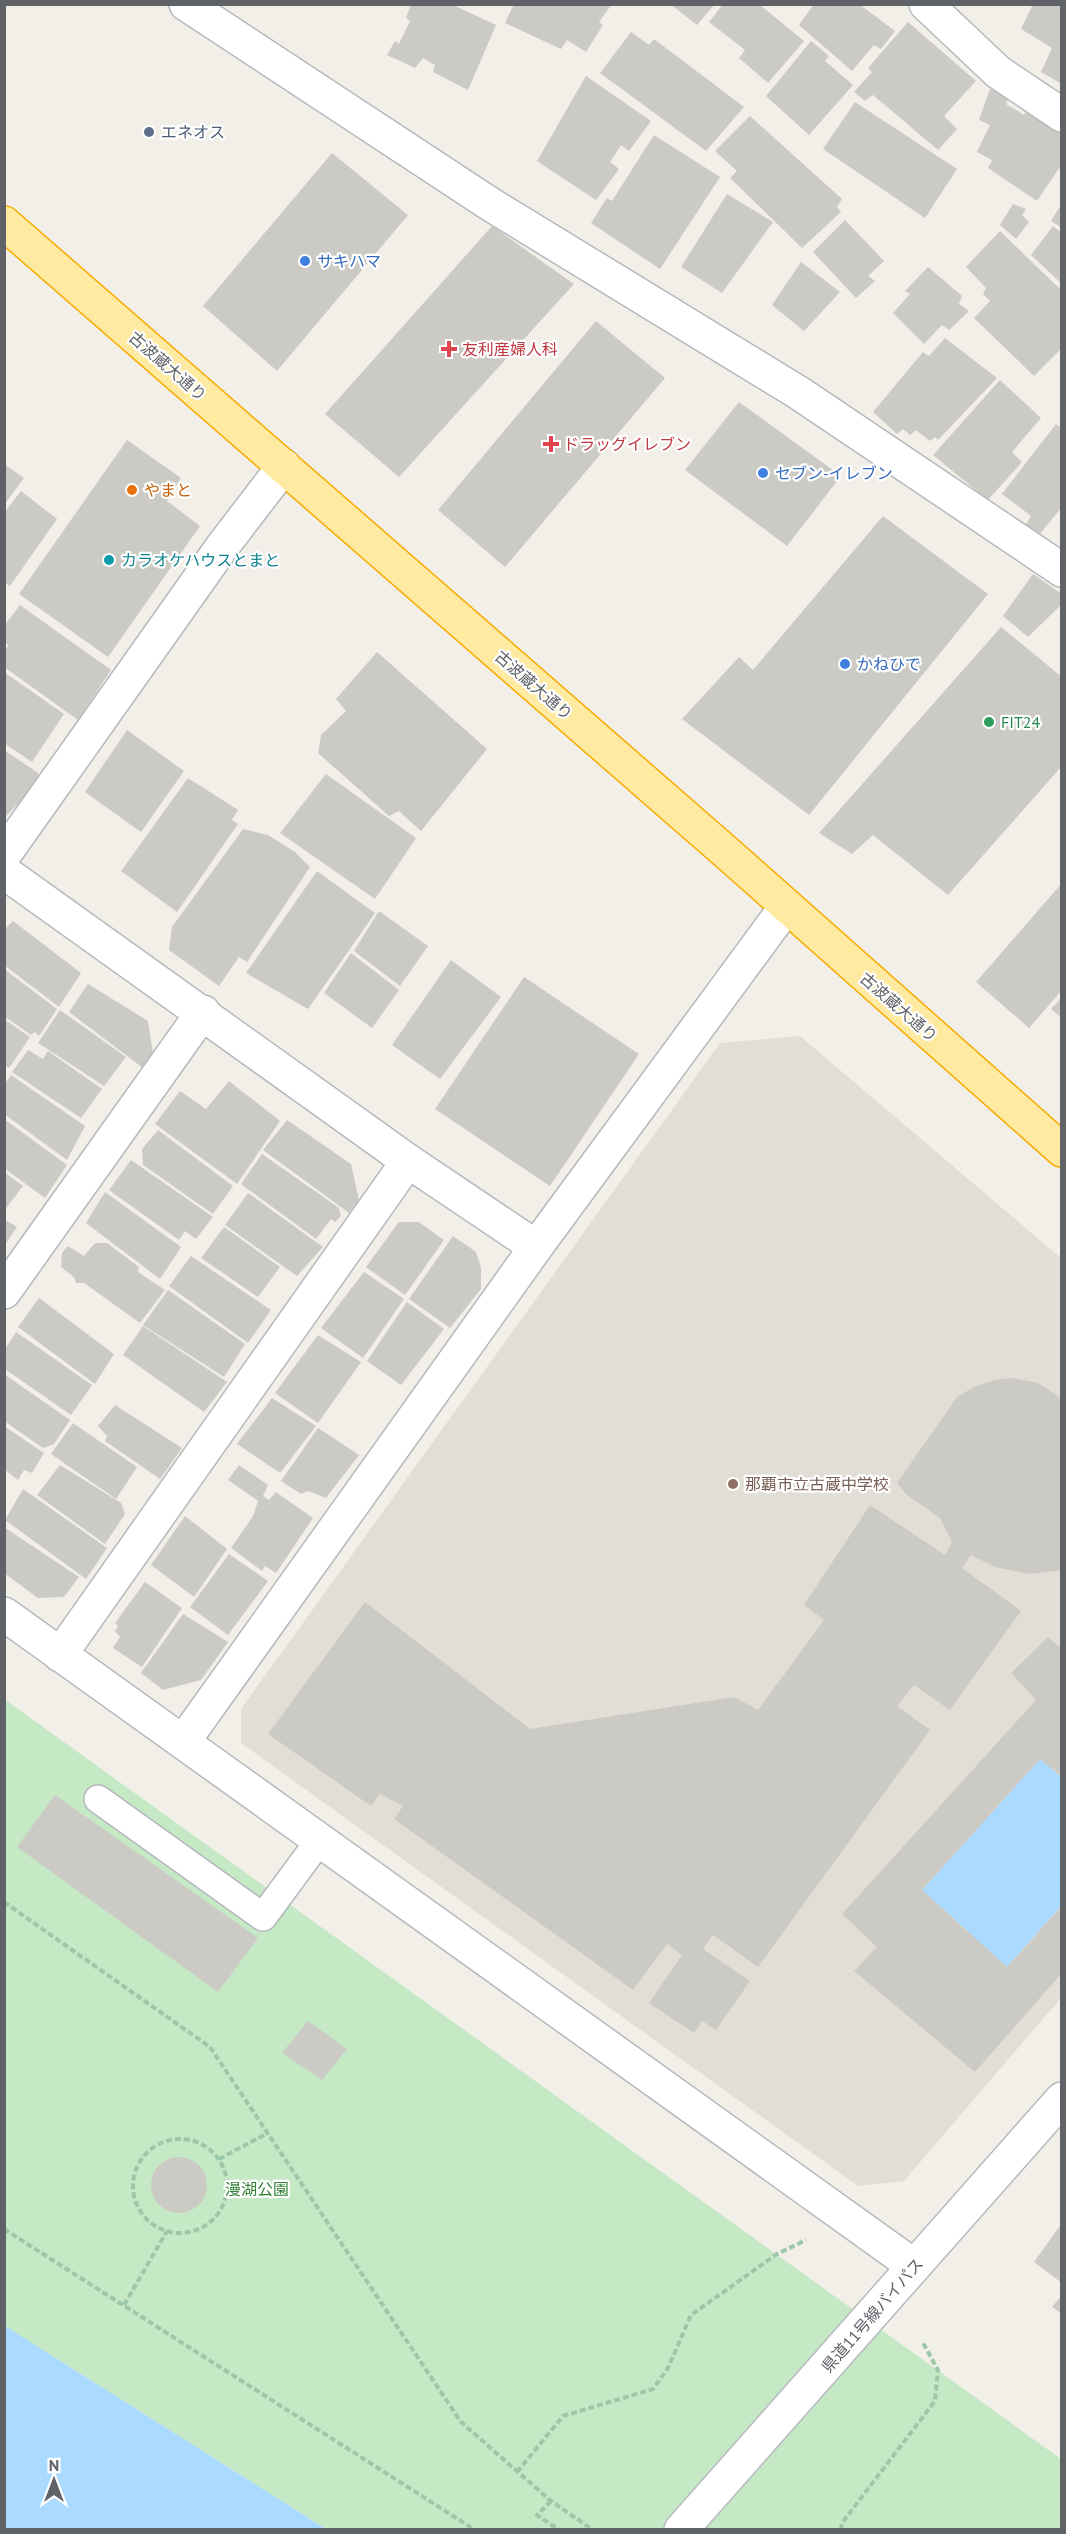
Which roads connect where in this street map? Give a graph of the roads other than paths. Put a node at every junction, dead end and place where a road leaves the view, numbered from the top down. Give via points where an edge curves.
1 (926, 4) edge
2 (199, 9) edge
3 (1062, 115) edge
4 (4, 223) edge
5 (284, 466) junction
6 (1062, 570) edge
7 (4, 855) edge
8 (4, 872) edge
9 (786, 907) junction
10 (203, 1012) junction
11 (1062, 1150) edge
12 (408, 1161) junction
13 (536, 1247) junction
14 (4, 1292) edge
15 (4, 1614) edge
16 (60, 1655) junction
17 (183, 1742) junction
18 (98, 1798) dead end
19 (319, 1841) junction
20 (1062, 2099) edge
21 (914, 2266) junction
22 (681, 2529) edge

1 - 3 street via 998,72
2 - 6 street via 490,204 799,393
4 - 5 highway, 古波蔵大通り
5 - 7 street via 222,547
5 - 9 highway, 古波蔵大通り
8 - 10 street
9 - 11 highway, 古波蔵大通り
9 - 13 street
10 - 12 street
10 - 14 street
12 - 13 street
12 - 16 street
13 - 17 street
15 - 16 street
16 - 17 street
17 - 19 street
18 - 19 lane via 263,1917
19 - 21 street
20 - 21 street, 県道11号線バイパス
21 - 22 street, 県道11号線バイパス

